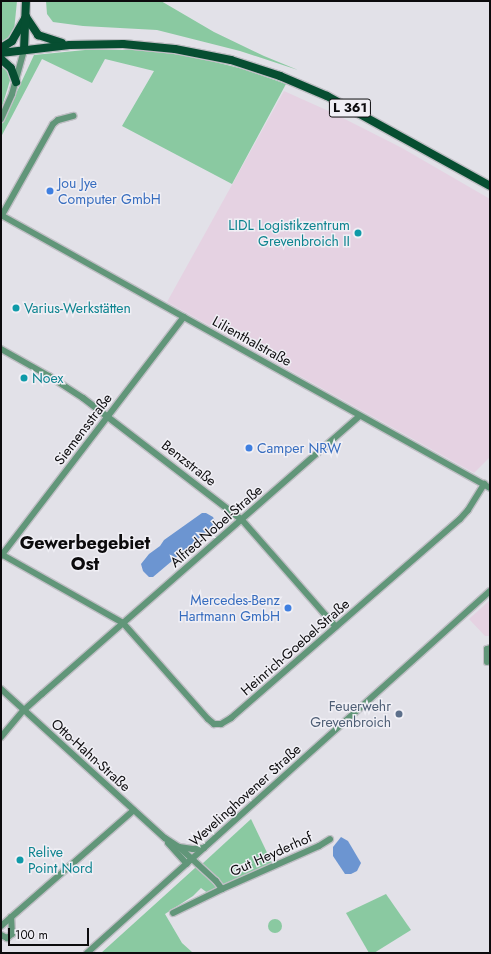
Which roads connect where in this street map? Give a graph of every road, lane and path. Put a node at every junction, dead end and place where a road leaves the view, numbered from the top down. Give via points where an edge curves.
1 (26, 1) edge
2 (26, 17) junction
3 (70, 45) junction
4 (1, 48) edge
5 (24, 50) junction
6 (1, 54) edge
7 (1, 59) edge
8 (16, 82) junction
9 (73, 116) dead end
10 (1, 119) edge
11 (490, 186) edge
12 (1, 215) edge
13 (184, 317) junction
14 (1, 349) edge
15 (108, 416) junction
16 (360, 416) junction
17 (484, 484) junction
18 (490, 488) edge
19 (242, 520) junction
20 (1, 555) edge
21 (490, 591) edge
22 (123, 623) junction
23 (336, 627) junction
24 (490, 648) edge
25 (487, 662) dead end
26 (1, 689) edge
27 (24, 710) junction
28 (1, 738) edge
29 (134, 810) junction
30 (165, 838) junction
31 (330, 839) dead end
32 (179, 847) junction
33 (205, 848) junction
34 (192, 859) junction
35 (187, 864) junction
36 (222, 889) junction
37 (172, 913) dead end
38 (11, 917) junction
39 (1, 926) edge
40 (1, 935) edge
41 (87, 953) edge

1 - 2 main road
2 - 3 main road via 38,35
2 - 4 main road via 13,39
2 - 5 main road
3 - 5 main road, L 361
3 - 11 main road, L 361 via 162,47 204,54 264,70 337,101
5 - 6 main road, L 361
5 - 8 street
7 - 8 main road via 11,68
8 - 10 street
9 - 12 street, Lilienthalstraße via 53,124
12 - 13 street, Lilienthalstraße
13 - 15 street, Siemensstraße
13 - 16 street, Lilienthalstraße
14 - 15 street, Benzstraße via 66,386
15 - 19 street, Benzstraße
15 - 20 street, Siemensstraße
16 - 17 street, Lilienthalstraße
16 - 19 street, Alfred-Nobel-Straße
17 - 18 street, Lilienthalstraße
17 - 23 street, Heinrich-Goebel-Straße via 460,519
19 - 22 street, Alfred-Nobel-Straße
19 - 23 street, Benzstraße
20 - 22 street
21 - 33 street, Wevelinghovener Straße
22 - 23 street, Heinrich-Goebel-Straße via 208,719 218,724 231,718
22 - 27 street, Alfred-Nobel-Straße
24 - 25 street via 487,649
26 - 27 street, Otto-Hahn-Straße
27 - 28 street, Alfred-Nobel-Straße
27 - 29 street, Otto-Hahn-Straße
29 - 30 street, Otto-Hahn-Straße
29 - 38 street
30 - 32 street, Otto-Hahn-Straße
30 - 35 street, Otto-Hahn-Straße
31 - 36 street, Gut Heyderhof via 320,846
32 - 33 street, Otto-Hahn-Straße
32 - 34 street, Otto-Hahn-Straße
33 - 34 street, Wevelinghovener Straße
34 - 35 street, Wevelinghovener Straße
34 - 36 street, Gut Heyderhof
35 - 41 street, Wevelinghovener Straße
36 - 37 street, Gut Heyderhof
38 - 39 street
38 - 40 street via 12,934 7,938

